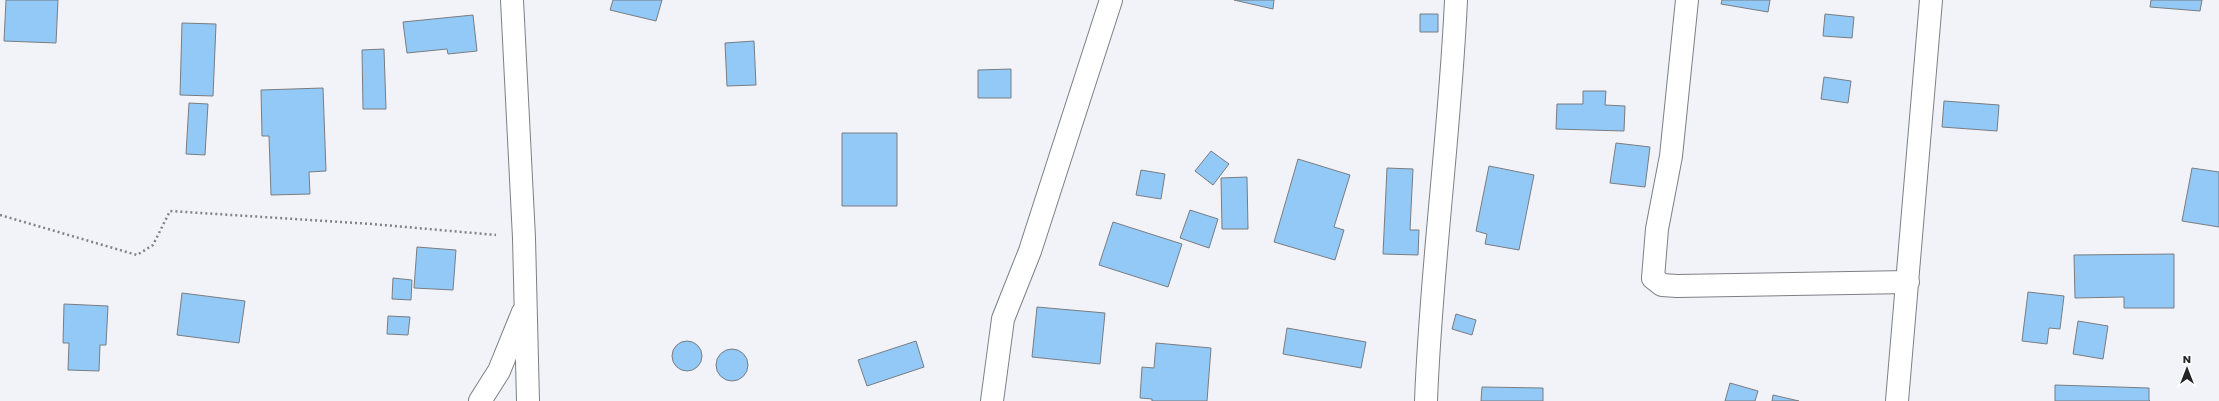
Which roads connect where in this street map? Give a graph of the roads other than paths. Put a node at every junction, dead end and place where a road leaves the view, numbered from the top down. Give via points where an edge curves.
1 (506, 0) edge
2 (512, 0) edge
3 (1111, 0) edge
4 (1456, 0) edge
5 (1687, 0) edge
6 (1932, 0) edge
7 (1908, 282) junction
8 (526, 306) junction
9 (480, 401) edge
10 (528, 401) edge
11 (992, 401) edge
12 (1426, 401) edge
13 (1897, 401) edge

1 - 2 street
2 - 8 street
3 - 11 street via 1030,251 1003,318
4 - 12 street
5 - 7 street via 1671,156 1657,229 1653,278 1662,285 1677,286
6 - 7 street
7 - 13 street
8 - 9 street via 499,371
8 - 10 street

